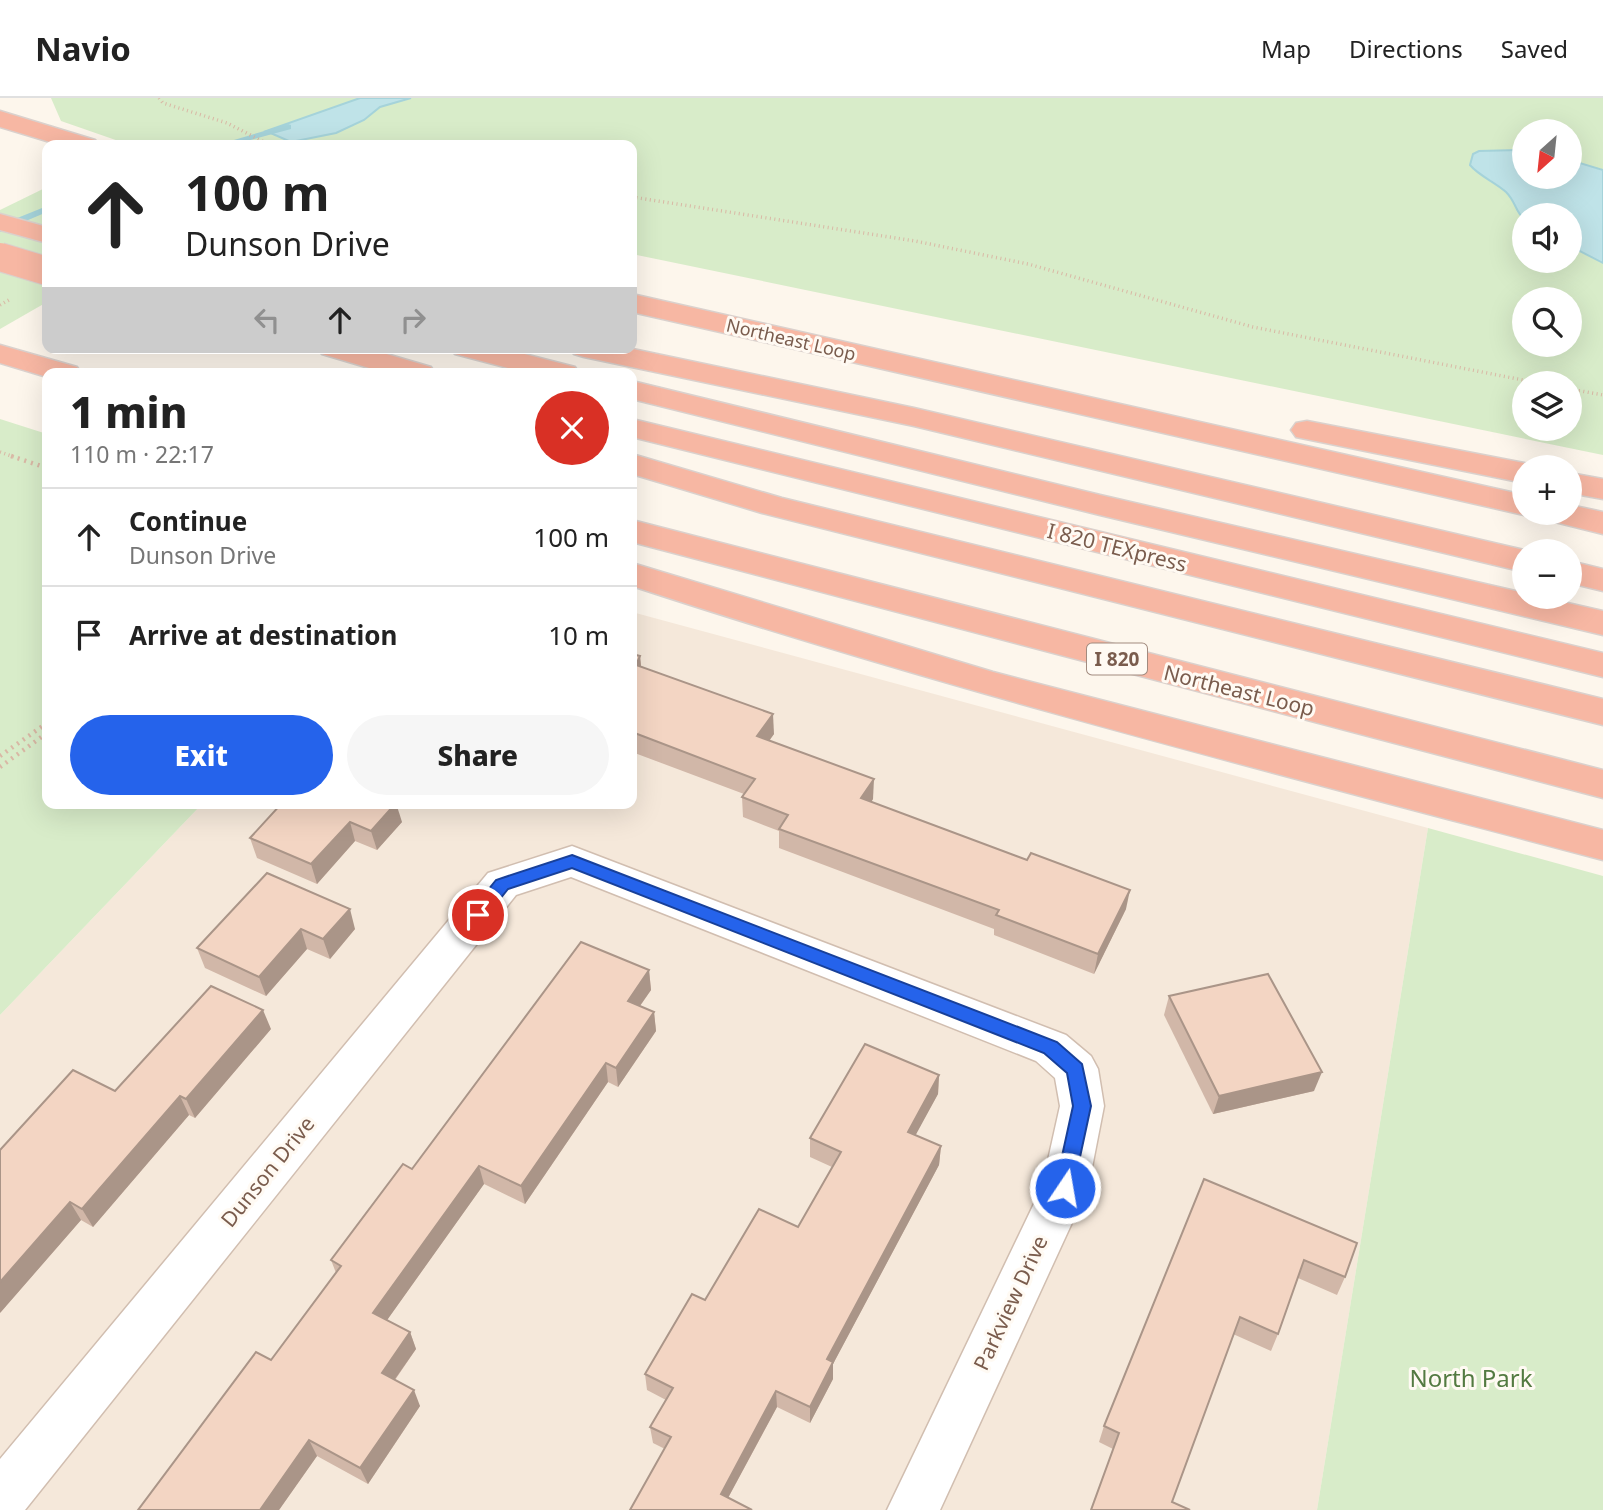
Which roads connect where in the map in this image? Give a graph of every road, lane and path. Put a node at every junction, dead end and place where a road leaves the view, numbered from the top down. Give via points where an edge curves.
1 (159, 98) edge
2 (0, 120) edge
3 (69, 140) edge
4 (260, 140) edge
5 (0, 141) edge
6 (42, 153) edge
7 (637, 198) edge
8 (0, 222) edge
9 (42, 234) edge
10 (0, 257) edge
11 (42, 270) edge
12 (637, 304) edge
13 (0, 354) edge
14 (339, 354) edge
15 (352, 354) edge
16 (489, 354) edge
17 (613, 354) edge
18 (877, 360) junction
19 (49, 368) edge
20 (361, 368) edge
21 (402, 368) edge
22 (544, 368) edge
23 (0, 374) edge
24 (1512, 378) edge
25 (42, 387) edge
26 (637, 391) edge
27 (1582, 391) edge
28 (1603, 395) edge
29 (637, 429) edge
30 (0, 454) edge
31 (637, 465) edge
32 (42, 468) edge
33 (1512, 471) edge
34 (1582, 485) edge
35 (1603, 489) edge
36 (1512, 502) edge
37 (1582, 518) edge
38 (1603, 523) edge
39 (637, 532) edge
40 (1512, 558) edge
41 (1582, 575) edge
42 (637, 576) edge
43 (1603, 579) edge
44 (1603, 623) edge
45 (1603, 665) edge
46 (1603, 712) edge
47 (42, 727) edge
48 (42, 737) edge
49 (0, 756) edge
50 (0, 767) edge
51 (1603, 784) edge
52 (1603, 845) edge
53 (552, 867) joint
54 (0, 1500) edge
55 (913, 1510) edge

1 - 4 path
2 - 3 highway
5 - 6 highway
7 - 24 path via 915,241 1028,264 1253,327
8 - 9 highway
10 - 11 highway, bridge
12 - 18 highway, Northeast Loop
13 - 19 highway
14 - 20 highway
15 - 21 highway
16 - 22 highway
17 - 40 highway via 914,417
18 - 33 highway via 952,358
18 - 36 highway, Northeast Loop
23 - 25 highway
26 - 44 highway, I 820 TEXpress
27 - 28 path
29 - 45 highway, I 820 TEXpress
30 - 32 path
31 - 46 highway via 774,506
34 - 35 highway
37 - 38 highway
39 - 51 highway, Northeast Loop / I 820
41 - 43 highway
42 - 52 highway via 991,684
47 - 49 path
48 - 50 path
53 - 54 street, Dunson Drive via 502,884
53 - 55 street, Parkview Drive via 572,861 598,871 1051,1048 1076,1069 1082,1106 1065,1188

